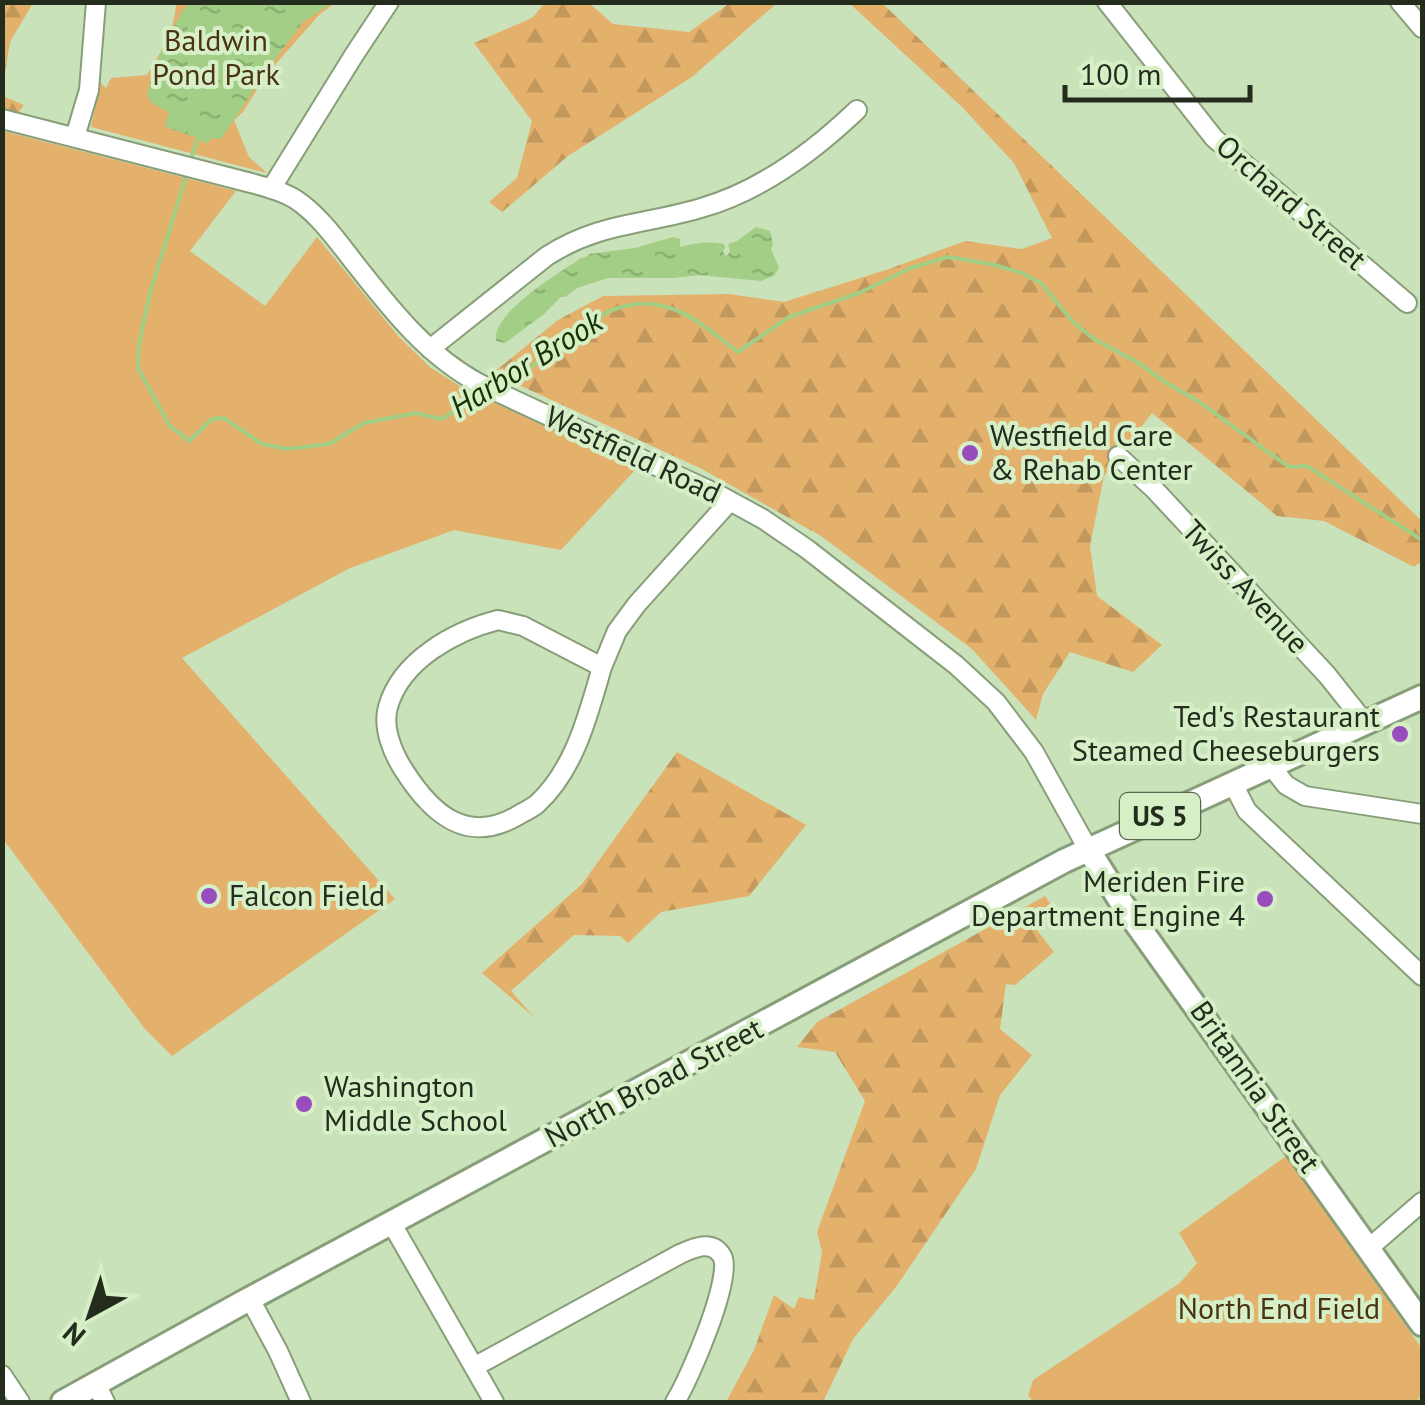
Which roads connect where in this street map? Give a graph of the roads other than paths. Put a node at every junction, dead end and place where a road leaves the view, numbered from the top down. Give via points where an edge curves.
1 (96, 2) edge
2 (389, 2) edge
3 (1108, 2) edge
4 (1400, 2) edge
5 (1422, 28) edge
6 (857, 110) dead end
7 (2, 118) edge
8 (75, 137) junction
9 (271, 189) junction
10 (1407, 303) dead end
11 (430, 349) junction
12 (1118, 456) dead end
13 (730, 501) junction
14 (602, 667) junction
15 (1422, 697) edge
16 (1366, 724) junction
17 (1272, 766) junction
18 (1233, 784) junction
19 (1422, 814) edge
20 (1088, 850) junction
21 (1422, 976) edge
22 (1422, 1202) edge
23 (392, 1224) junction
24 (1370, 1248) junction
25 (250, 1299) junction
26 (1422, 1324) edge
27 (474, 1367) junction
28 (2, 1375) edge
29 (100, 1393) edge
30 (20, 1402) edge
31 (62, 1402) edge
32 (302, 1402) edge
33 (494, 1402) edge
34 (676, 1402) edge

1 - 8 street via 89,90
2 - 9 street
3 - 10 street, Orchard Street via 1214,138
4 - 5 street
6 - 11 street via 747,190 568,243
7 - 8 street, Westfield Road
8 - 9 street, Westfield Road
9 - 11 street, Westfield Road via 313,214
11 - 13 street, Westfield Road via 505,396
12 - 16 street, Twiss Avenue
13 - 14 street via 637,604
13 - 20 street, Westfield Road via 784,533 989,694 1034,752
14 - 14 street via 582,736 562,772 536,805 501,825 471,828 442,817 398,762 388,708 400,682 444,640 498,620
15 - 16 main road, US 5
16 - 17 main road, US 5
17 - 18 main road, US 5
17 - 19 street via 1305,796
18 - 20 main road, US 5
18 - 21 street via 1247,811
20 - 23 main road, North Broad Street / US 5
20 - 24 main road, Britannia Street
22 - 24 street
23 - 25 main road, North Broad Street / US 5
23 - 27 street
24 - 26 main road, Britannia Street
25 - 29 main road, North Broad Street / US 5
25 - 32 street
27 - 33 street
27 - 34 street via 681,1254 710,1247 724,1258 725,1269
28 - 30 street
29 - 31 main road, North Broad Street / US 5

